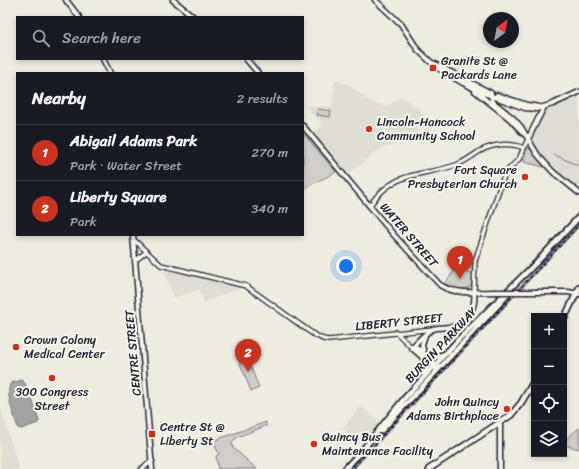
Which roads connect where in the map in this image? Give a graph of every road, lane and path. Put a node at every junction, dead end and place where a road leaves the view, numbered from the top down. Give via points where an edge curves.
1 (66, 0) edge
2 (173, 0) edge
3 (375, 0) edge
4 (78, 16) edge
5 (193, 16) edge
6 (104, 60) edge
7 (247, 60) edge
8 (432, 63) junction
9 (110, 72) edge
10 (257, 72) edge
11 (463, 84) junction
12 (579, 92) edge
13 (490, 94) junction
14 (544, 107) junction
15 (304, 127) edge
16 (528, 139) junction
17 (524, 148) junction
18 (579, 193) edge
19 (370, 205) junction
20 (579, 217) edge
21 (133, 237) edge
22 (146, 252) junction
23 (135, 261) junction
24 (537, 262) junction
25 (579, 288) edge
26 (474, 292) junction
27 (578, 294) edge
28 (567, 314) edge
29 (436, 328) junction
30 (396, 332) junction
31 (426, 333) junction
32 (413, 347) junction
33 (450, 349) junction
34 (424, 357) junction
35 (434, 366) junction
36 (438, 370) junction
37 (421, 380) junction
38 (531, 385) edge
39 (500, 422) junction
40 (365, 447) junction
41 (152, 461) junction
42 (142, 469) edge
43 (152, 469) edge
44 (345, 469) edge
45 (429, 469) edge
46 (500, 469) edge

1 - 4 main road
2 - 5 main road
3 - 8 main road via 401,24 419,52
6 - 9 main road
7 - 10 main road
8 - 11 main road
8 - 13 main road
11 - 13 main road
11 - 16 main road via 510,119
12 - 14 main road
13 - 14 main road via 529,109
13 - 16 main road via 492,101 519,124
14 - 16 main road
15 - 19 main road, WATER STREET
16 - 17 street
16 - 18 main road via 553,172
17 - 19 street via 494,146 456,165 402,178 388,186
17 - 26 street via 503,178 475,261
19 - 26 main road, WATER STREET via 440,285 452,291
20 - 24 main road, BURGIN PARKWAY
21 - 22 street
21 - 23 main road, CENTRE STREET
22 - 23 street
22 - 30 street, LIBERTY STREET via 162,265 245,285 313,334 326,340
23 - 41 main road, CENTRE STREET
24 - 33 main road, BURGIN PARKWAY
24 - 36 main road, BURGIN PARKWAY
25 - 27 main road
26 - 27 main road, WATER STREET, bridge
26 - 29 main road, LIBERTY STREET via 474,305 465,320 455,326
27 - 28 main road
29 - 30 street, LIBERTY STREET
29 - 31 main road
30 - 32 street
31 - 32 main road
31 - 34 main road via 422,345
32 - 34 main road
33 - 34 main road via 437,357
33 - 35 main road, BURGIN PARKWAY
34 - 35 main road
34 - 37 main road via 426,367
35 - 36 main road
35 - 37 main road, BURGIN PARKWAY
36 - 40 main road, BURGIN PARKWAY
37 - 40 main road, BURGIN PARKWAY
38 - 39 main road via 515,410
39 - 45 main road
39 - 46 main road
40 - 44 main road, BURGIN PARKWAY
41 - 42 main road
41 - 43 main road, CENTRE STREET

